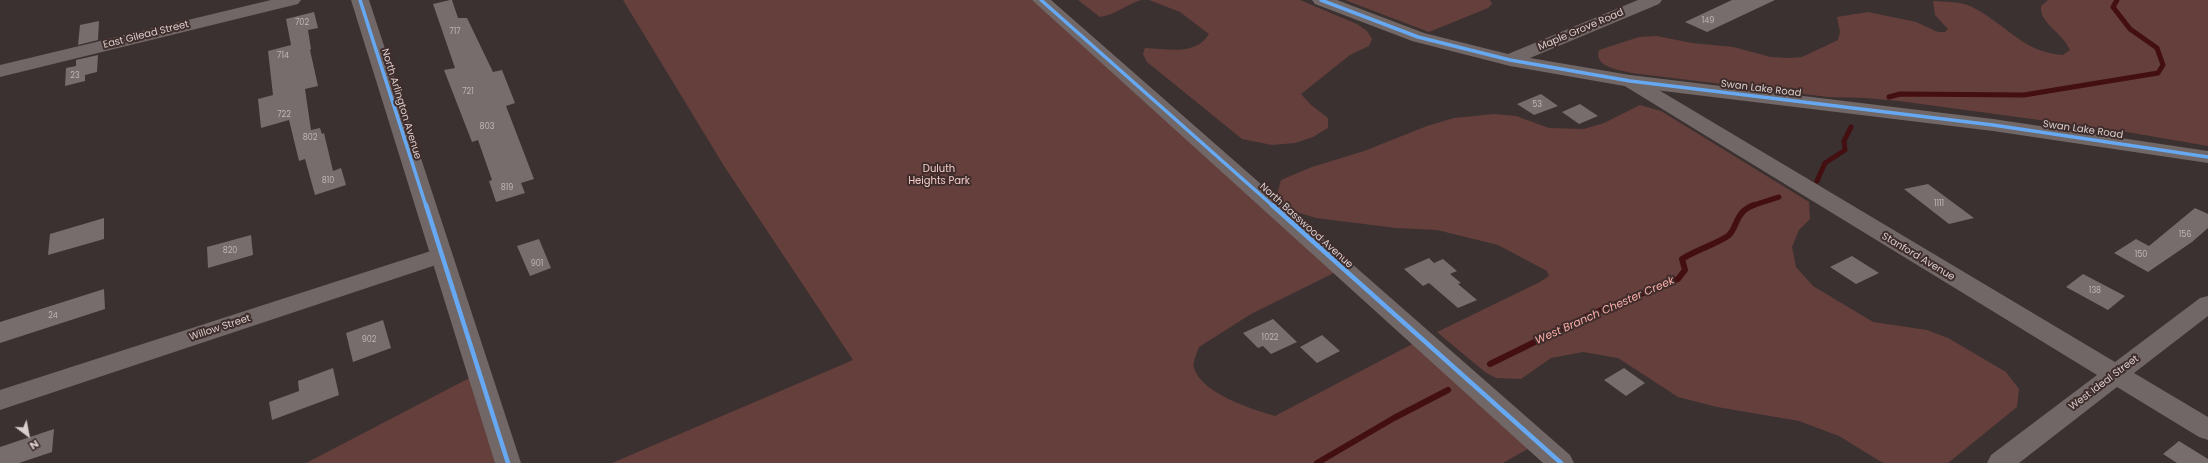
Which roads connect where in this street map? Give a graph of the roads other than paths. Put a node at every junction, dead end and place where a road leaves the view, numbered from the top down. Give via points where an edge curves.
1 (292, 0) edge
2 (360, 0) edge
3 (1041, 0) edge
4 (1321, 0) edge
5 (1643, 1) edge
6 (1510, 60) junction
7 (0, 71) edge
8 (1630, 82) junction
9 (2208, 157) edge
10 (440, 256) junction
11 (2208, 304) edge
12 (2114, 375) junction
13 (0, 400) edge
14 (2208, 430) edge
15 (508, 463) edge
16 (1561, 463) edge
17 (2000, 463) edge

1 - 7 street, East Gilead Street
2 - 10 street, North Arlington Avenue
3 - 16 street, North Basswood Avenue
4 - 6 street, Swan Lake Road via 1418,37
5 - 6 street, Maple Grove Road
6 - 8 street, Swan Lake Road
8 - 9 street, Swan Lake Road via 1993,125
8 - 12 street, Stanford Avenue
10 - 13 street, Willow Street
10 - 15 street, North Arlington Avenue
11 - 12 street, West Ideal Street
12 - 14 street, Stanford Avenue
12 - 17 street, West Ideal Street

